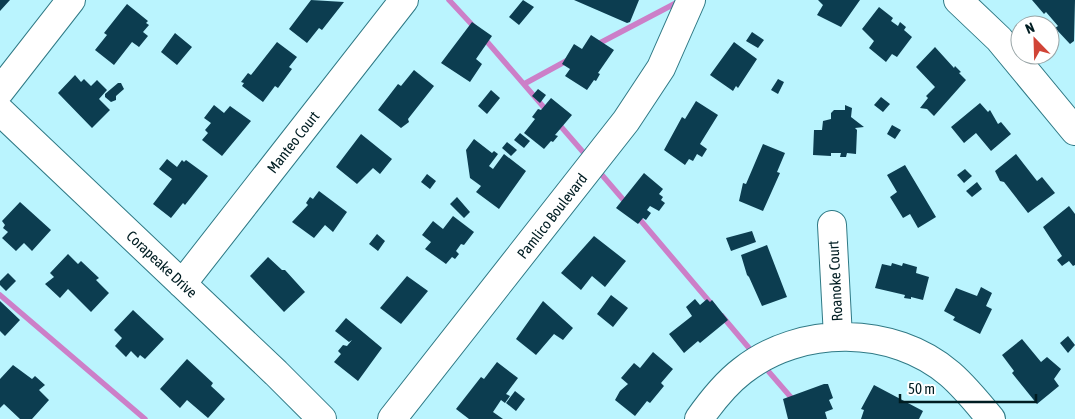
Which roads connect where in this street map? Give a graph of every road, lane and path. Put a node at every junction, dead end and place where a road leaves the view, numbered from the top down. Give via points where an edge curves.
1 (71, 0) edge
2 (404, 0) edge
3 (691, 0) edge
4 (958, 0) edge
5 (0, 91) edge
6 (0, 112) edge
7 (1075, 131) edge
8 (832, 225) dead end
9 (182, 284) junction
10 (838, 337) junction
11 (322, 419) edge
12 (392, 419) edge
13 (698, 419) edge
14 (991, 419) edge

1 - 5 street
2 - 9 street, Manteo Court
3 - 12 street, Pamlico Boulevard via 661,68 626,121
4 - 7 street via 998,39
6 - 9 street, Corapeake Drive
8 - 10 street, Roanoke Court
9 - 11 street, Corapeake Drive
10 - 13 street via 802,342 758,361 741,372
10 - 14 street via 880,340 933,362 950,373

